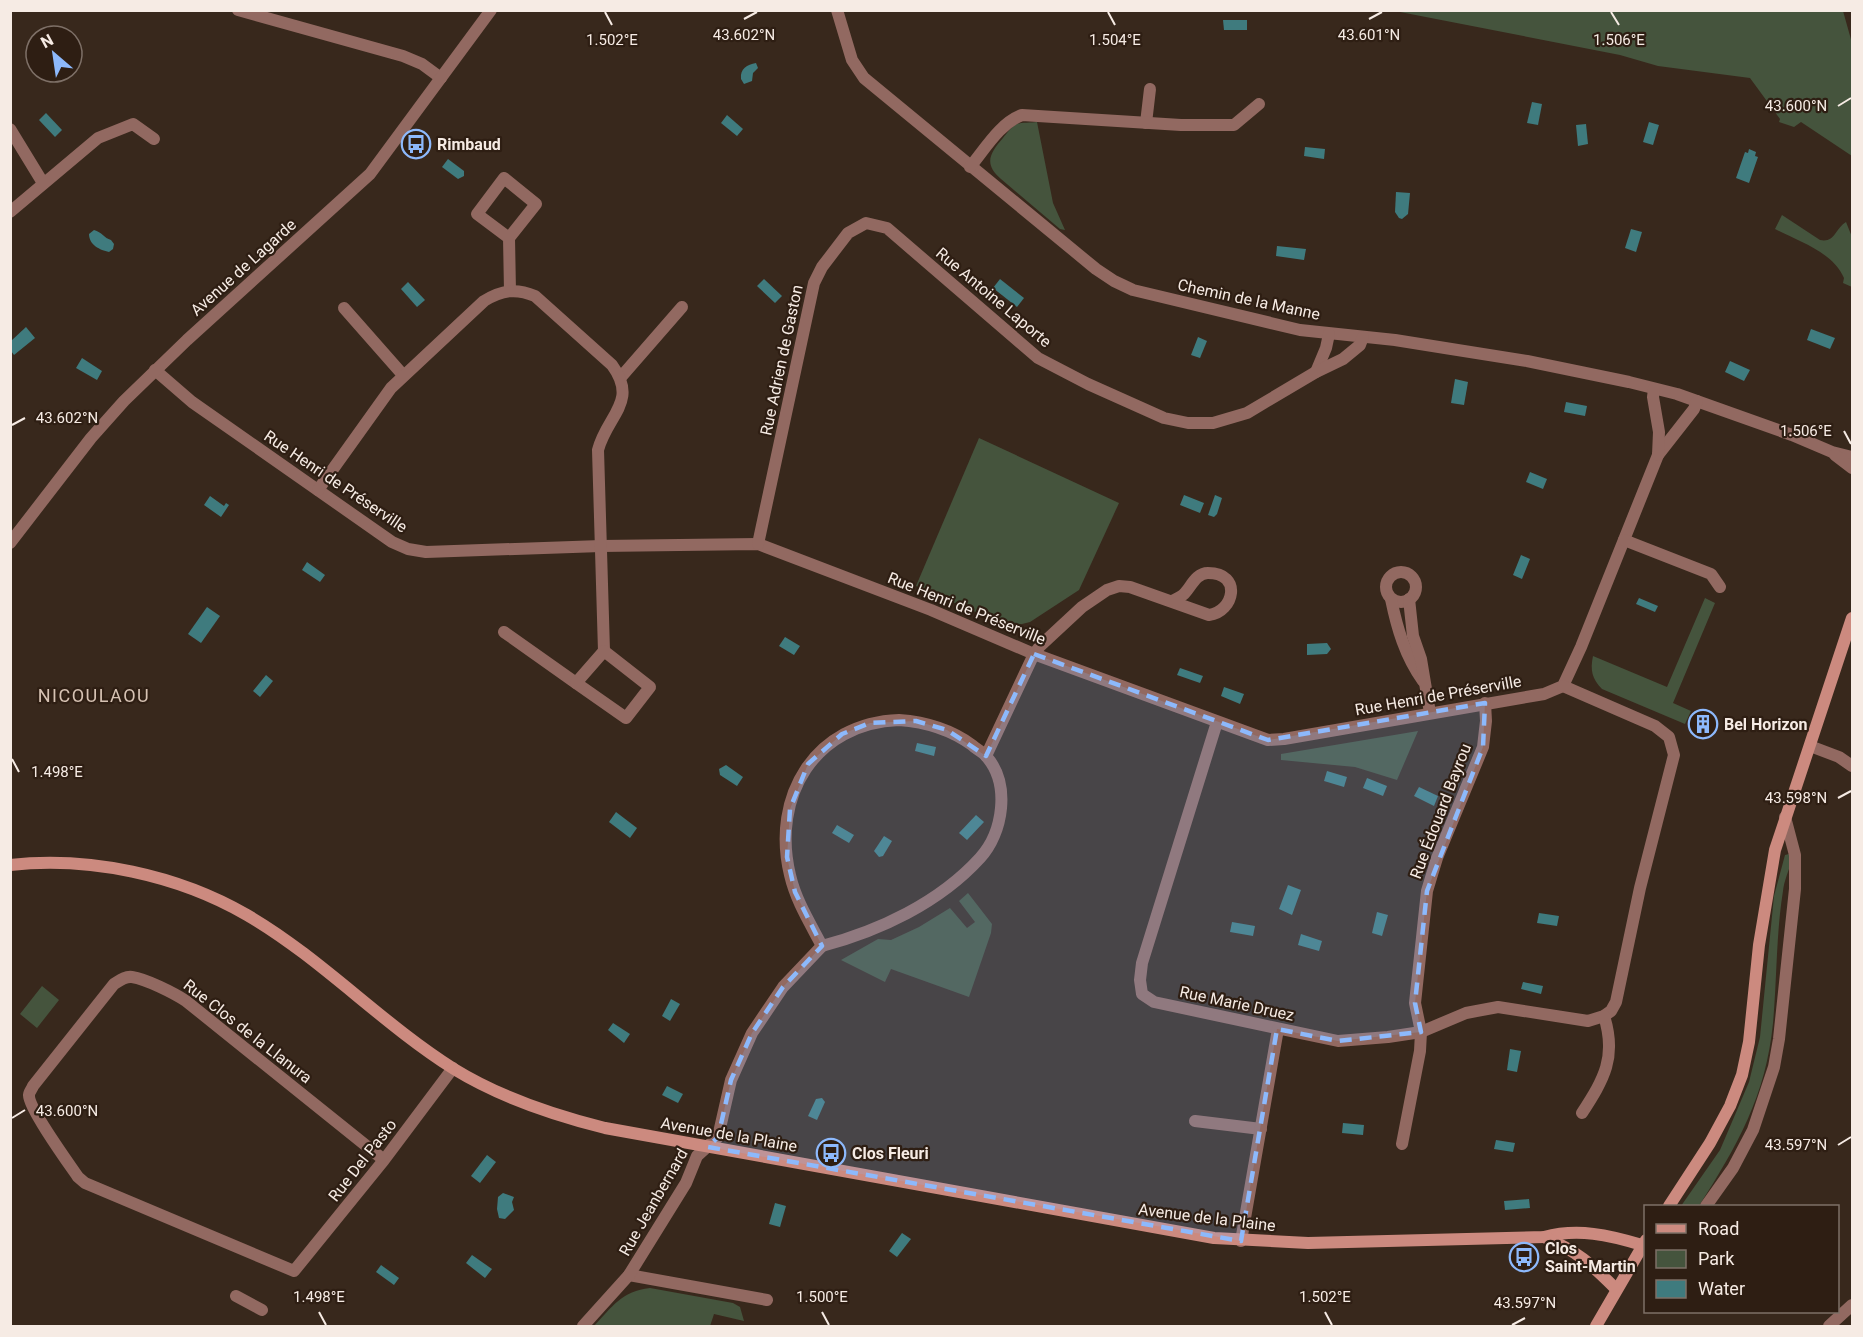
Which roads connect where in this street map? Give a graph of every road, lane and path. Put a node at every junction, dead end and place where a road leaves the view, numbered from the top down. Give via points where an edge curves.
1 (237, 10) edge
2 (491, 10) edge
3 (837, 10) edge
4 (441, 78) junction
5 (1150, 89) dead end
6 (1259, 104) dead end
7 (1146, 123) junction
8 (10, 129) edge
9 (154, 139) dead end
10 (970, 166) junction
11 (43, 183) junction
12 (10, 212) edge
13 (886, 228) joint
14 (509, 238) junction
15 (510, 291) junction
16 (682, 307) dead end
17 (344, 308) dead end
18 (1329, 333) junction
19 (1363, 337) junction
20 (155, 370) junction
21 (1316, 372) junction
22 (403, 375) junction
23 (621, 377) junction
24 (1654, 388) junction
25 (1697, 401) junction
26 (1832, 452) junction
27 (1658, 455) junction
28 (1852, 457) edge
29 (1852, 468) edge
30 (318, 490) junction
31 (1624, 540) junction
32 (10, 543) edge
33 (758, 544) junction
34 (601, 546) junction
35 (1720, 587) dead end
36 (1391, 598) junction
37 (1410, 599) junction
38 (1172, 601) junction
39 (1852, 618) edge
40 (504, 632) dead end
41 (604, 651) junction
42 (1034, 654) junction
43 (1423, 682) junction
44 (576, 683) junction
45 (1563, 686) junction
46 (1485, 704) junction
47 (1430, 713) junction
48 (1217, 723) junction
49 (1810, 746) junction
50 (986, 756) junction
51 (1852, 766) edge
52 (1785, 817) junction
53 (10, 865) edge
54 (822, 946) junction
55 (1604, 1016) junction
56 (1278, 1029) junction
57 (1421, 1032) junction
58 (453, 1068) junction
59 (1582, 1113) dead end
60 (1195, 1121) dead end
61 (1261, 1129) junction
62 (1402, 1144) dead end
63 (708, 1147) junction
64 (384, 1160) junction
65 (1670, 1205) edge
66 (1707, 1205) edge
67 (1544, 1237) junction
68 (1241, 1241) junction
69 (1644, 1244) edge
70 (294, 1271) joint
71 (629, 1275) junction
72 (1616, 1289) junction
73 (236, 1296) dead end
74 (767, 1300) dead end
75 (1852, 1305) edge
76 (262, 1310) dead end
77 (583, 1326) edge
78 (1596, 1326) edge
79 (1829, 1326) edge

1 - 4 street via 403,56
2 - 4 street, Avenue de Lagarde
3 - 10 street, Chemin de la Manne via 852,60 864,78
4 - 20 street, Avenue de Lagarde via 370,174
5 - 7 street
6 - 7 street via 1234,125
7 - 10 street via 1022,115 1005,125
8 - 11 street
9 - 11 street via 133,124 98,138
10 - 18 street, Chemin de la Manne via 1087,262 1133,290 1300,330
11 - 12 street
13 - 21 street, Rue Antoine Laporte via 1038,358 1164,418 1188,423 1230,419
13 - 33 street, Rue Adrien de Gaston via 866,223 848,233 814,283
14 - 14 street via 536,204 504,178 477,214
14 - 15 street
15 - 22 street via 484,301
15 - 23 street via 535,296
16 - 23 street
17 - 22 street
18 - 19 street, Chemin de la Manne
18 - 21 street
19 - 21 street, Rue Antoine Laporte via 1352,352
19 - 24 street, Chemin de la Manne via 1527,361
20 - 30 street, Rue Henri de Préserville via 183,395
20 - 32 street, Avenue de Lagarde via 101,425
22 - 30 street
23 - 34 street via 621,403 598,450
24 - 25 street, Chemin de la Manne
24 - 27 street
25 - 26 street, Chemin de la Manne
25 - 27 street
26 - 28 street, Chemin de la Manne
26 - 29 street, Chemin de la Manne
27 - 31 street
30 - 34 street, Rue Henri de Préserville via 408,549 426,552
31 - 35 street via 1711,574
31 - 45 street
33 - 34 street, Rue Henri de Préserville
33 - 42 street, Rue Henri de Préserville
34 - 41 street
36 - 37 street via 1402,602
36 - 37 street via 1386,582 1401,572 1415,582
36 - 43 street via 1411,664
37 - 43 street
38 - 38 street via 1183,596 1202,574 1226,578 1232,588 1218,614 1209,615
38 - 42 street via 1130,587 1107,590 1052,633
39 - 49 street
40 - 44 street
41 - 44 street
41 - 44 street via 650,687 626,718
42 - 48 street, Rue Henri de Préserville
42 - 50 street
43 - 47 street
45 - 46 street, Rue Henri de Préserville via 1544,694
45 - 55 street via 1655,726 1669,737 1674,755 1616,1002
46 - 47 street, Rue Henri de Préserville
46 - 57 street, Rue Édouard Bayrou via 1483,747 1427,891 1415,1003
47 - 48 street, Rue Henri de Préserville via 1268,740
48 - 56 street, Rue Marie Druez via 1142,963 1142,994 1155,1002
49 - 51 street
49 - 52 street
50 - 54 street via 999,782 1001,811 994,836 981,857 951,884 904,915 850,939
50 - 54 street via 961,737 931,724 885,721 842,734 808,764 789,809 787,857 795,892
52 - 65 street via 1767,895 1742,1075 1710,1143
52 - 66 street via 1795,855 1795,889 1779,1039 1753,1130
53 - 58 street, Avenue de la Plaine via 105,867 153,877 217,900 280,937
54 - 63 street, Rue Jeanbernard via 783,987 752,1033 731,1080 718,1137
55 - 57 street, Rue Marie Druez via 1588,1021 1498,1007 1466,1013
55 - 59 street via 1610,1045 1607,1063 1602,1083
56 - 57 street, Rue Marie Druez via 1338,1041
56 - 61 street
57 - 62 street, Rue Édouard Bayrou
58 - 63 street, Avenue de la Plaine via 556,1116
58 - 64 street, Rue Del Pasto
60 - 61 street
61 - 68 street
63 - 68 street, Avenue de la Plaine
63 - 71 street, Rue Jeanbernard via 697,1156 686,1183
64 - 70 street, Rue Del Pasto
64 - 70 street, Rue Clos de la Llanura via 172,992 132,977 114,984 33,1086 31,1104 42,1123 85,1183
67 - 68 street, Avenue de la Plaine via 1308,1244
67 - 69 street, Avenue de la Plaine via 1563,1232 1611,1236
67 - 72 street, Avenue de la Plaine via 1573,1250
69 - 72 street
71 - 74 street, Rue Jeanbernard
71 - 77 street, Rue Jeanbernard
72 - 78 street
73 - 76 street
75 - 79 street

